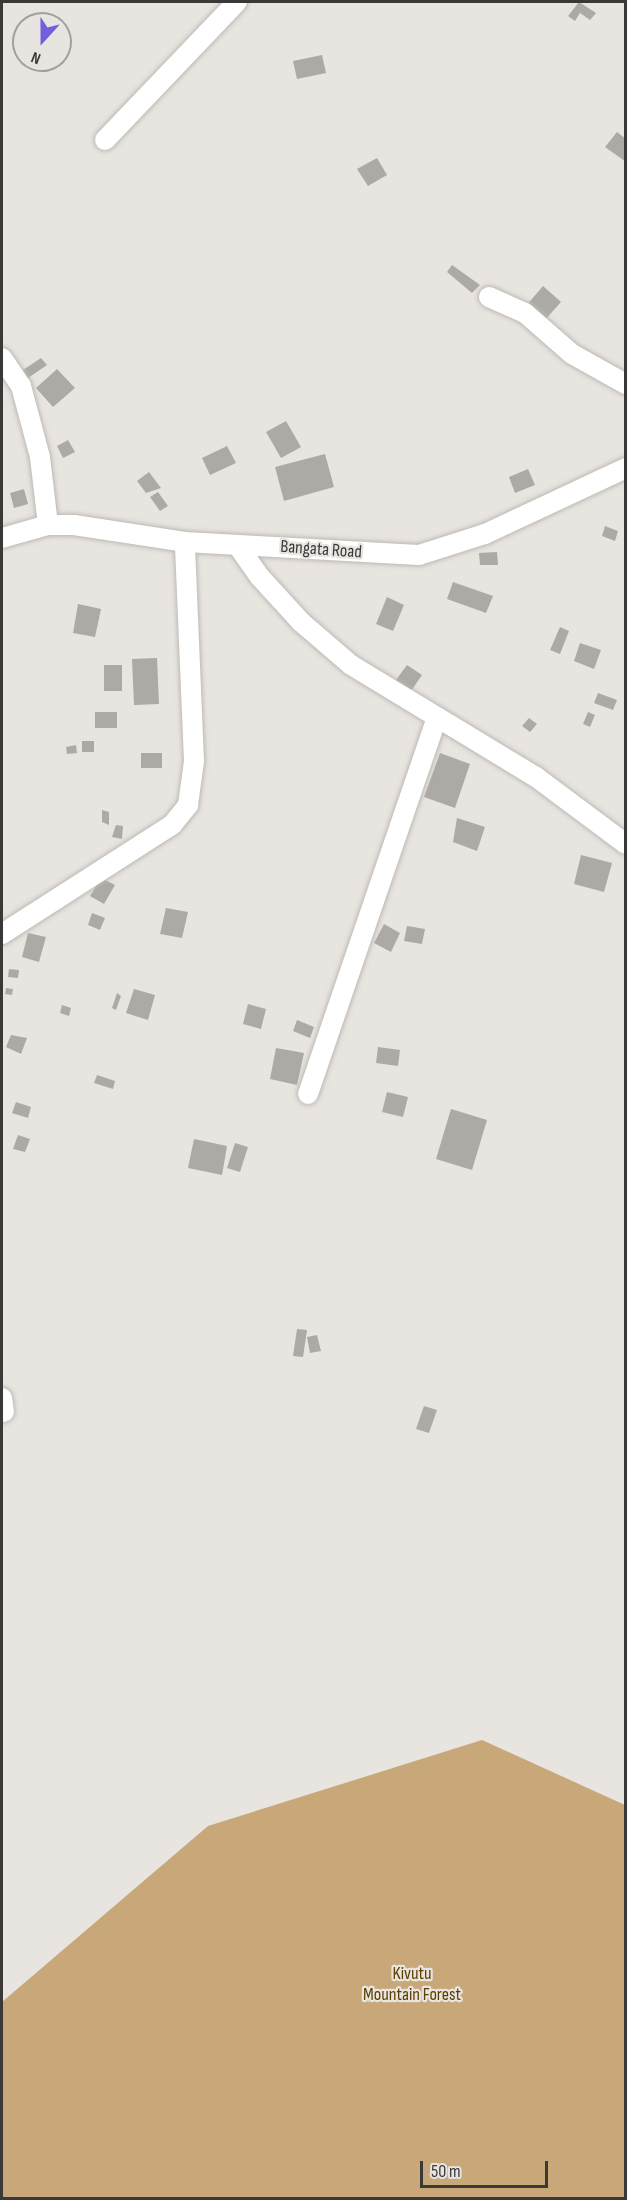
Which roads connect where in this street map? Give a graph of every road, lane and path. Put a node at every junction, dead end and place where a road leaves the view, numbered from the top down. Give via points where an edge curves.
1 (237, 2) edge
2 (105, 140) dead end
3 (489, 297) dead end
4 (2, 358) edge
5 (626, 384) edge
6 (626, 468) edge
7 (48, 525) junction
8 (2, 538) edge
9 (185, 542) junction
10 (238, 546) junction
11 (437, 718) junction
12 (626, 844) edge
13 (2, 934) edge
14 (308, 1094) dead end

1 - 2 street
3 - 5 street via 520,309 578,358
4 - 7 street via 21,386 40,457
6 - 10 street, Bangata Road via 485,534 419,555
7 - 8 street, Bangata Road
7 - 9 street, Bangata Road
9 - 10 street, Bangata Road
9 - 13 street via 194,761 188,805 172,825
10 - 11 street via 301,622 351,665
11 - 12 street via 536,777
11 - 14 street

